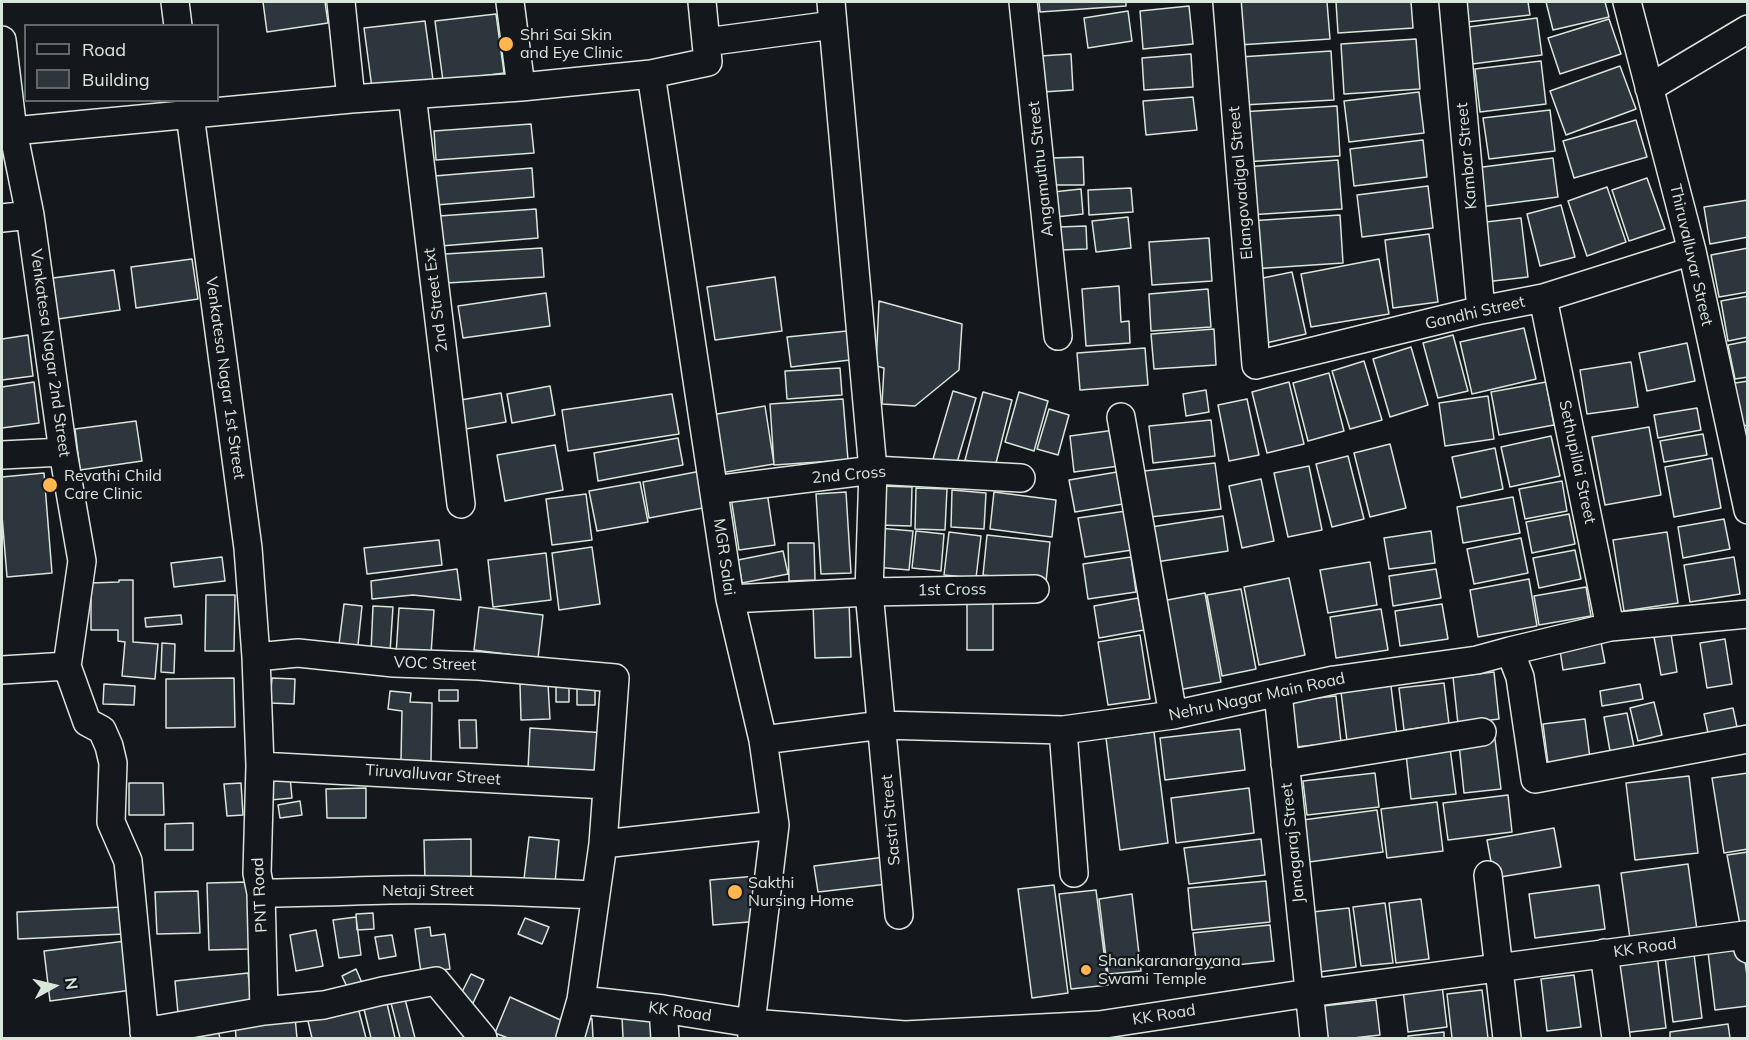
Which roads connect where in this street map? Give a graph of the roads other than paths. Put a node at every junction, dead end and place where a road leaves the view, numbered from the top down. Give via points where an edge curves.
1 (175, 2) edge
2 (341, 2) edge
3 (510, 2) edge
4 (702, 2) edge
5 (1023, 2) edge
6 (1227, 2) edge
7 (1453, 2) edge
8 (1627, 2) edge
9 (832, 13) edge
10 (178, 24) edge
11 (1748, 29) edge
12 (2, 40) edge
13 (706, 42) junction
14 (651, 74) junction
15 (521, 87) junction
16 (1649, 88) junction
17 (412, 95) junction
18 (351, 99) junction
19 (189, 107) edge
20 (13, 130) junction
21 (30, 215) junction
22 (2, 218) edge
23 (1692, 251) junction
24 (1543, 298) junction
25 (1481, 310) junction
26 (1058, 336) dead end
27 (1256, 365) joint
28 (1121, 417) dead end
29 (63, 452) junction
30 (2, 455) edge
31 (873, 470) junction
32 (1021, 478) dead end
33 (714, 490) junction
34 (461, 504) dead end
35 (1748, 510) edge
36 (1035, 589) dead end
37 (869, 592) junction
38 (730, 598) junction
39 (1748, 614) edge
40 (1610, 627) junction
41 (1510, 651) junction
42 (256, 657) junction
43 (67, 666) junction
44 (2, 670) edge
45 (1278, 693) junction
46 (1173, 715) junction
47 (882, 724) junction
48 (1063, 730) junction
49 (1482, 732) dead end
50 (1748, 739) edge
51 (763, 740) junction
52 (1285, 764) junction
53 (260, 766) junction
54 (606, 785) junction
55 (774, 825) junction
56 (603, 844) junction
57 (1074, 873) dead end
58 (1488, 875) dead end
59 (261, 893) junction
60 (595, 895) junction
61 (899, 915) dead end
62 (1746, 942) edge
63 (1604, 953) junction
64 (1498, 968) junction
65 (1309, 993) junction
66 (581, 1000) junction
67 (663, 1009) junction
68 (264, 1011) junction
69 (751, 1031) edge
70 (1100, 1032) edge
71 (145, 1035) edge
72 (905, 1037) edge
73 (483, 1038) edge
74 (570, 1038) edge
75 (665, 1038) edge
76 (1314, 1038) edge
77 (1507, 1038) edge
78 (1616, 1038) edge

1 - 10 street
2 - 18 street
3 - 15 street
4 - 13 street
5 - 26 street, Angamuthu Street
6 - 27 street, Elangovadigal Street
7 - 25 street, Kambar Street
8 - 16 street, Thiruvalluvar Street
9 - 13 street
9 - 31 street, Sastri Street
11 - 16 street
12 - 20 street, Venkatesa Nagar 2nd Street
13 - 14 street via 708,62
14 - 15 street
14 - 33 street, MGR Salai
15 - 17 street
16 - 23 street, Thiruvalluvar Street
17 - 18 street
17 - 34 street, 2nd Street Ext
18 - 19 street
19 - 20 street
19 - 42 street, Venkatesa Nagar 1st Street via 248,548
20 - 21 street, Venkatesa Nagar 2nd Street
21 - 22 street
21 - 29 street, Venkatesa Nagar 2nd Street
23 - 24 street, Gandhi Street
23 - 35 street, Thiruvalluvar Street
24 - 25 street, Gandhi Street
24 - 40 street, Sethupillai Street
25 - 27 street, Gandhi Street
28 - 46 street
29 - 30 street
29 - 43 street, Venkatesa Nagar 2nd Street via 82,561
31 - 32 street, 2nd Cross
31 - 33 street, 2nd Cross
31 - 37 street, Sastri Street
33 - 38 street, MGR Salai
36 - 37 street, 1st Cross
37 - 38 street, 1st Cross
37 - 47 street, Sastri Street
38 - 51 street, MGR Salai
39 - 40 street, Nehru Nagar Main Road
40 - 41 street, Nehru Nagar Main Road
41 - 45 street, Nehru Nagar Main Road
41 - 50 street via 1520,677 1534,778
42 - 53 street, PNT Road
42 - 54 street, VOC Street via 298,653 615,678
43 - 44 street
43 - 71 street via 87,722 102,729 113,763 111,822 128,861
45 - 46 street, Nehru Nagar Main Road
45 - 52 street, Janagaraj Street
46 - 48 street, Nehru Nagar Main Road
47 - 48 street, Nehru Nagar Main Road
47 - 51 street, Nehru Nagar Main Road
47 - 61 street, Sastri Street
48 - 57 street
49 - 52 street
51 - 55 street, MGR Salai
52 - 65 street, Janagaraj Street
53 - 54 street, Tiruvalluvar Street
53 - 59 street, PNT Road via 257,873
54 - 56 street
55 - 56 street
55 - 69 street, MGR Salai
56 - 60 street
58 - 64 street
59 - 60 street, Netaji Street via 399,890
59 - 68 street, PNT Road
60 - 66 street
62 - 63 street, KK Road
63 - 64 street, KK Road
63 - 78 street
64 - 65 street, KK Road
64 - 77 street
65 - 70 street, KK Road
65 - 76 street, Janagaraj Street
66 - 67 street, KK Road
66 - 74 street
67 - 69 street, KK Road
67 - 75 street
68 - 71 street
68 - 73 street via 324,1005 436,981
69 - 72 street, KK Road
70 - 72 street, KK Road

